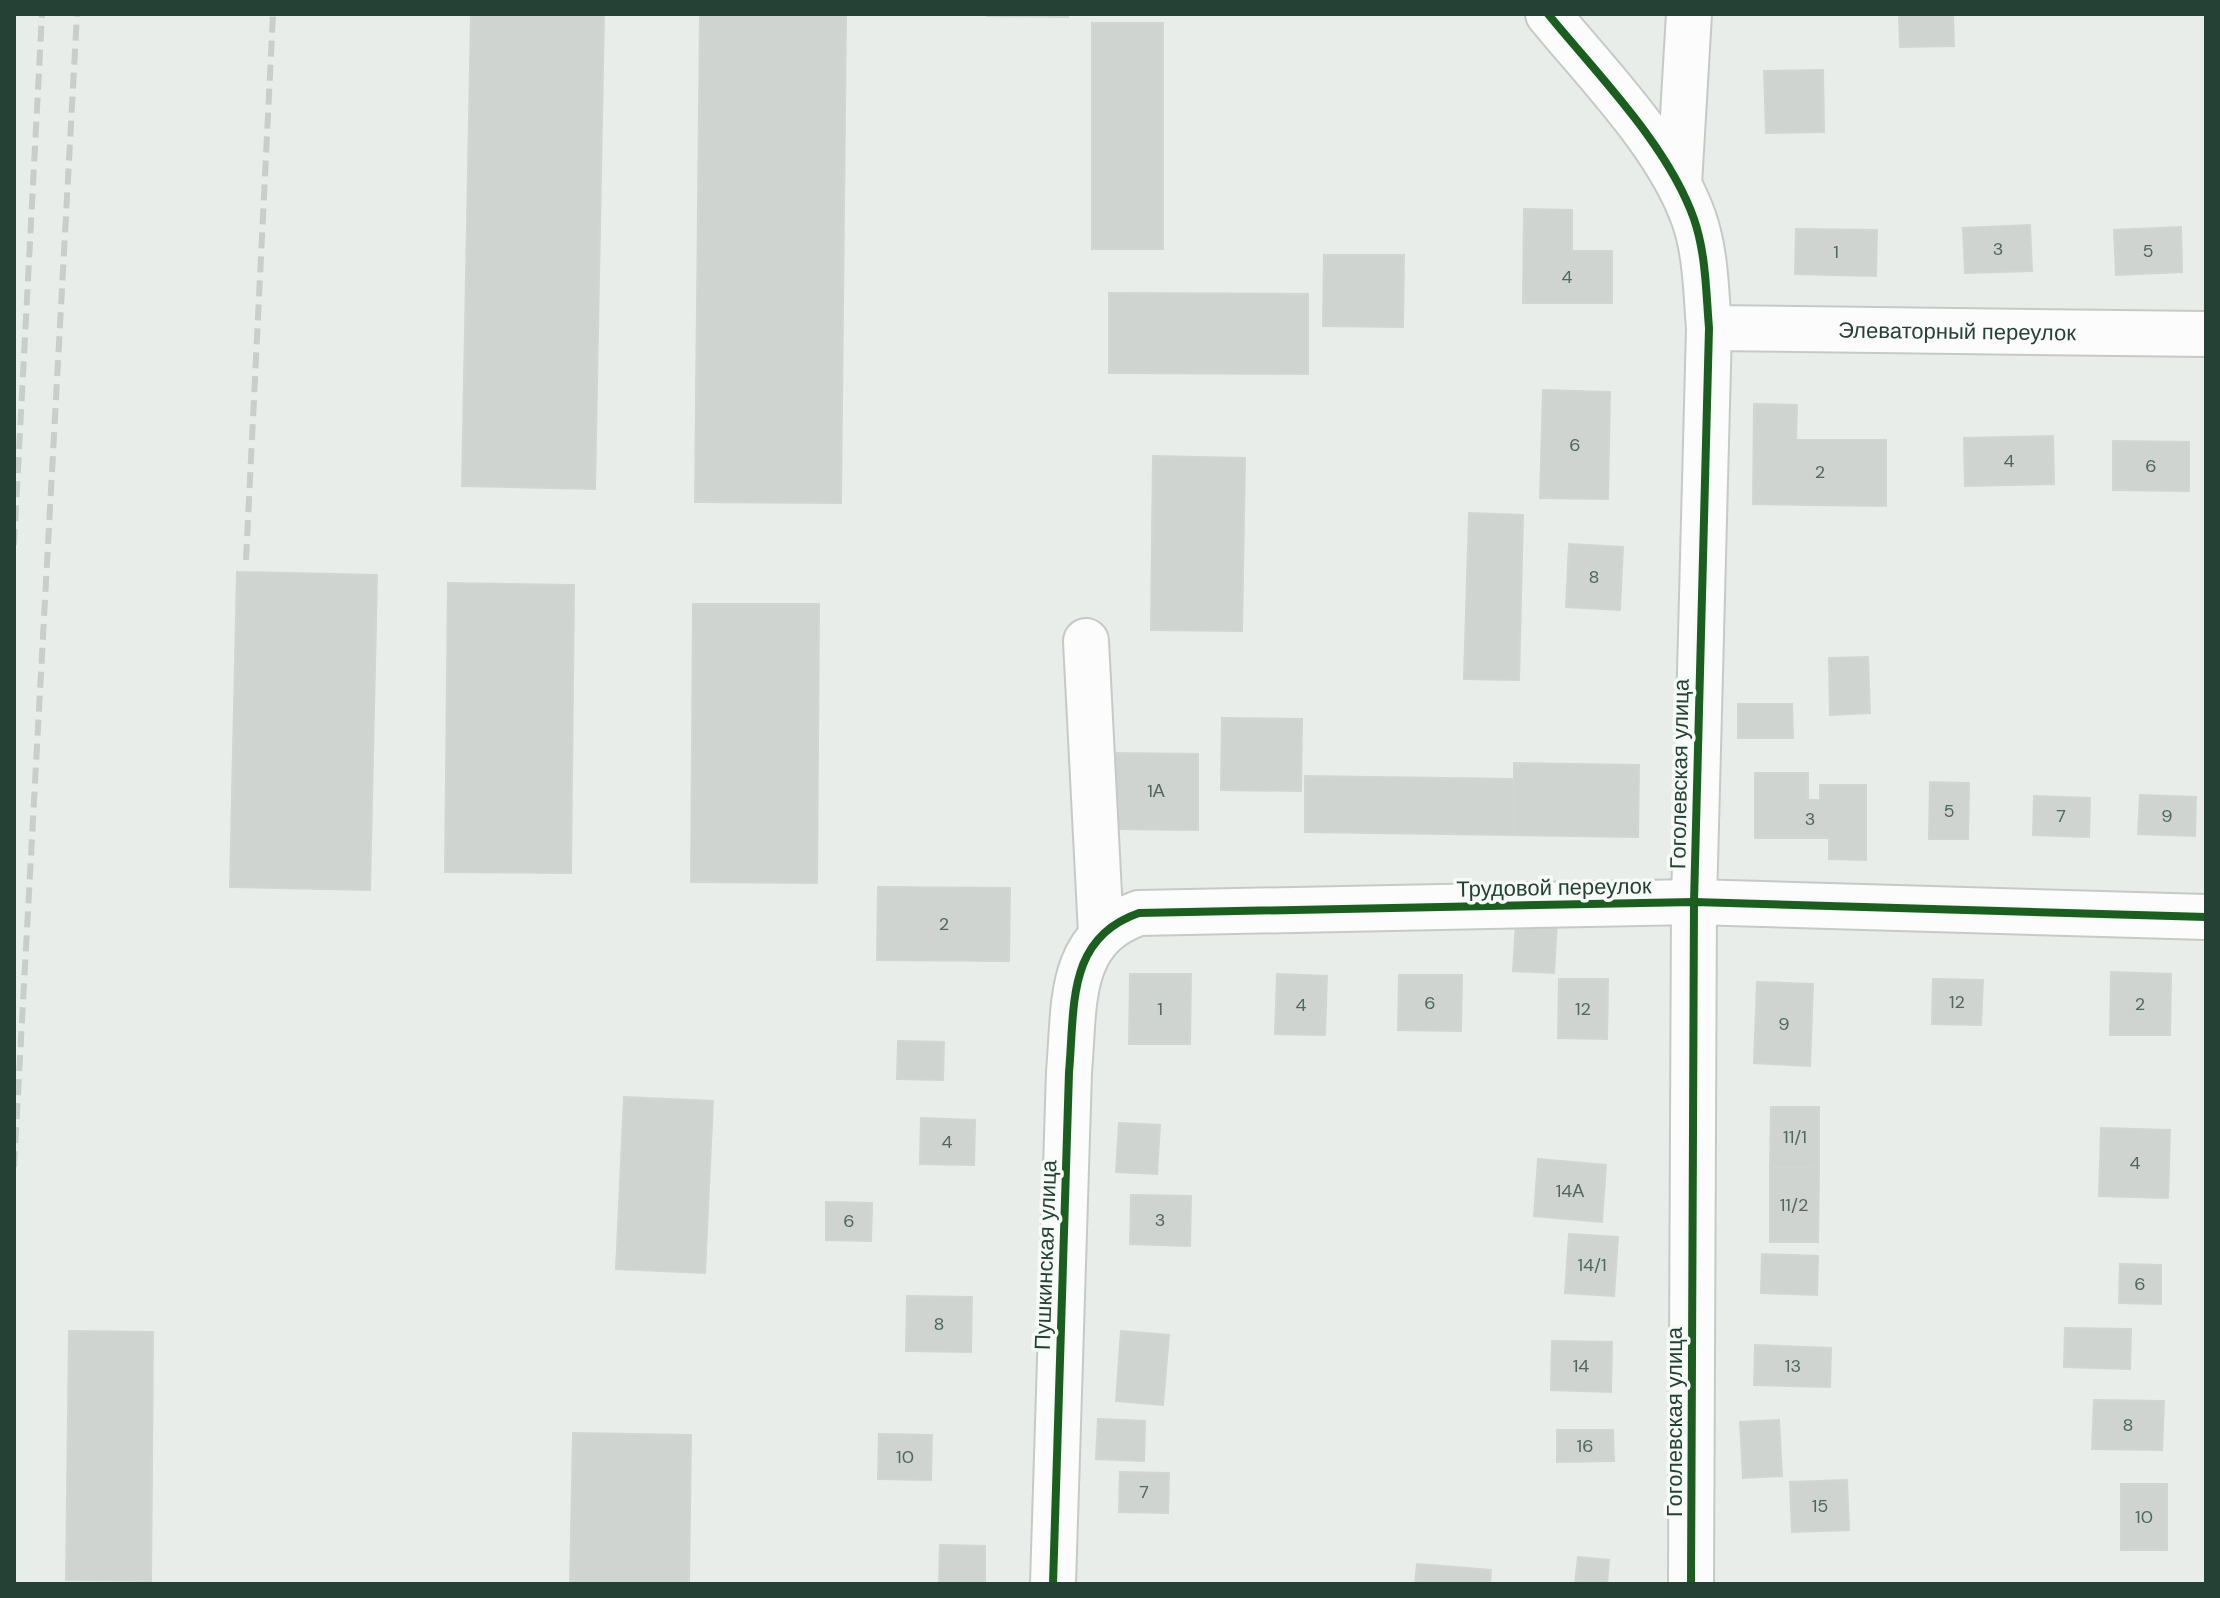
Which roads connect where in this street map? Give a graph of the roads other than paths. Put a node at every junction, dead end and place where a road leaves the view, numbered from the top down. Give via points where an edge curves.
1 (1548, 14) edge
2 (1689, 14) edge
3 (1679, 184) junction
4 (1709, 328) junction
5 (2206, 334) edge
6 (1086, 641) dead end
7 (1694, 902) junction
8 (2206, 917) edge
9 (1101, 933) junction
10 (1053, 1584) edge
11 (1691, 1584) edge

1 - 3 street, Гоголевская улица
2 - 3 street
3 - 4 street, Гоголевская улица via 1703,256
4 - 5 street, Элеваторный переулок
4 - 7 street, Гоголевская улица
6 - 9 street
7 - 8 street, Трудовой переулок
7 - 9 street, Трудовой переулок via 1139,913
7 - 11 street, Гоголевская улица
9 - 10 street, Пушкинская улица via 1080,971 1069,1072

